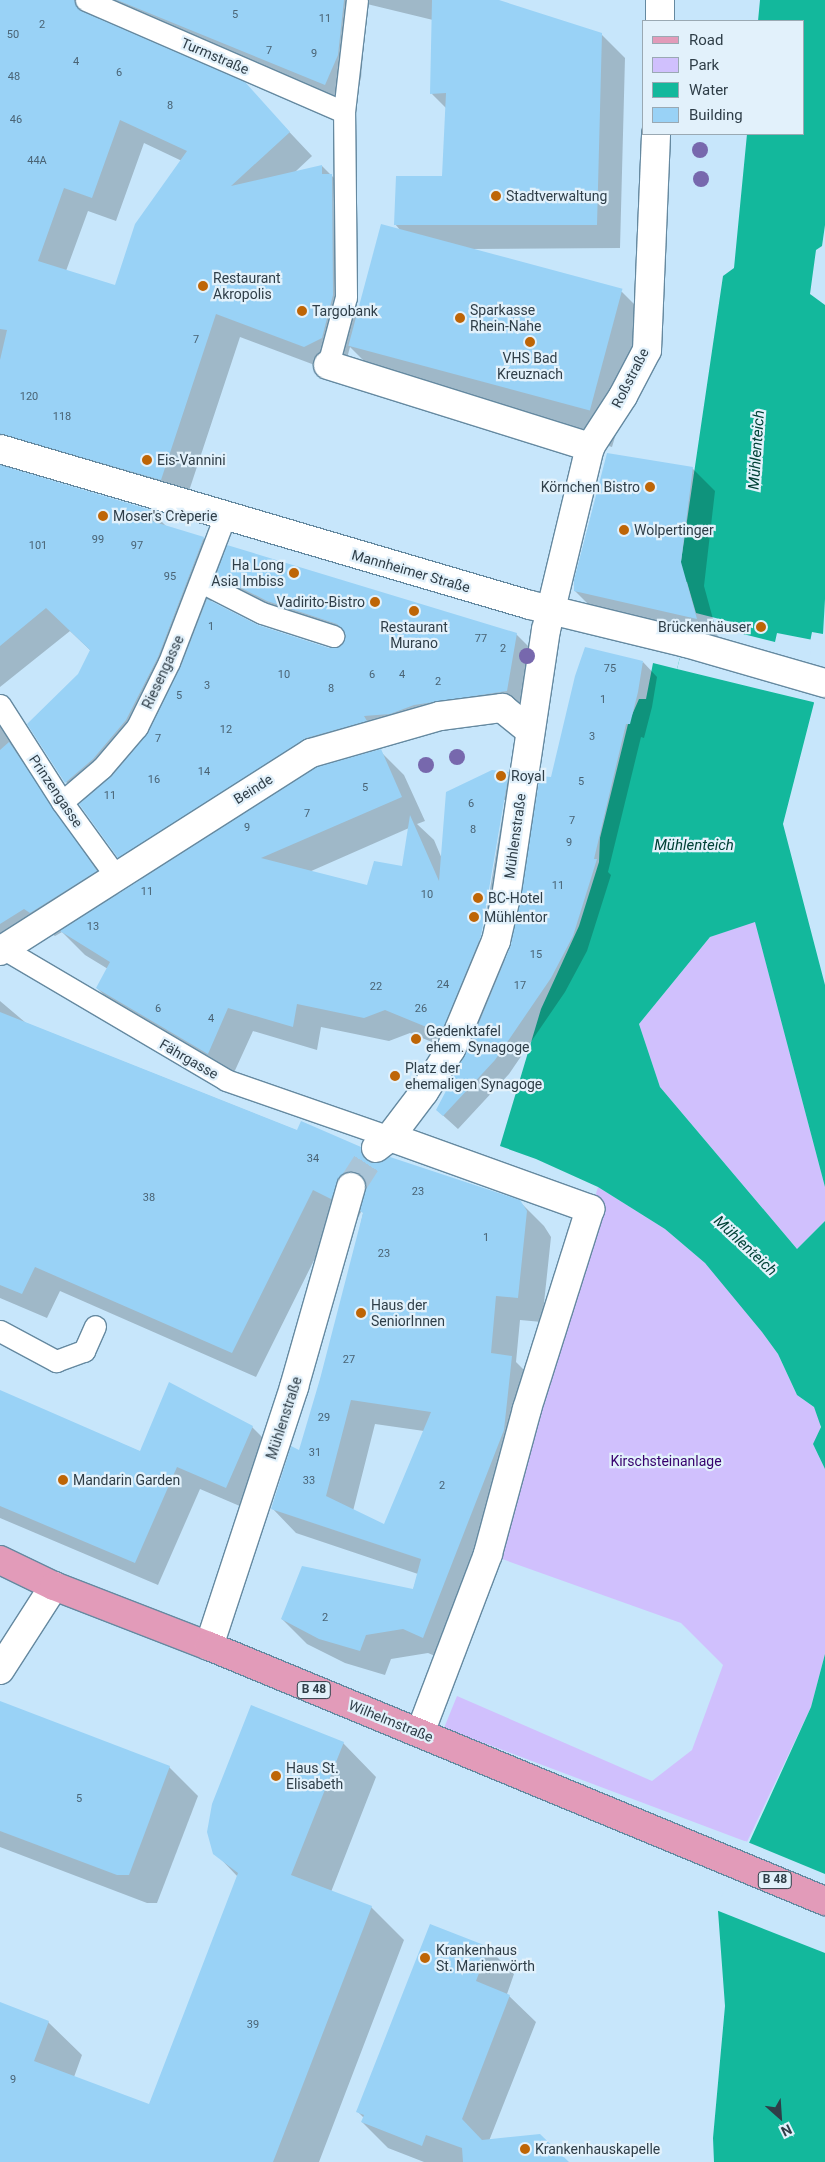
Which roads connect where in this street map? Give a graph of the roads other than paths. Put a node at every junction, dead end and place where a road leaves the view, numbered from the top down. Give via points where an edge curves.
1 (86, 0) edge
2 (357, 0) edge
3 (660, 0) edge
4 (660, 20) edge
5 (344, 112) junction
6 (656, 135) edge
7 (328, 365) joint
8 (590, 447) junction
9 (0, 449) edge
10 (224, 516) junction
11 (201, 582) junction
12 (552, 611) junction
13 (334, 636) dead end
14 (825, 683) edge
15 (0, 705) edge
16 (529, 730) junction
17 (62, 802) junction
18 (115, 875) junction
19 (2, 950) edge
20 (383, 1143) junction
21 (351, 1187) tunnel mouth
22 (95, 1326) dead end
23 (0, 1331) edge
24 (0, 1560) edge
25 (54, 1586) junction
26 (209, 1646) junction
27 (0, 1670) edge
28 (420, 1733) junction
29 (825, 1901) edge

1 - 5 lane, Turmstraße
2 - 5 lane
3 - 4 street
5 - 7 lane via 346,297
6 - 8 street, Roßstraße via 647,350 623,396
7 - 8 street
8 - 12 street, Roßstraße
9 - 10 street, Mannheimer Straße
10 - 11 lane, Riesengasse
10 - 12 street, Mannheimer Straße
11 - 13 lane via 262,613
11 - 17 lane, Riesengasse via 169,662 137,727 102,768
12 - 14 street, Mannheimer Straße via 686,643
12 - 16 street, Mühlenstraße
15 - 17 lane, Prinzengasse
16 - 18 street, Beinde via 502,708 440,716 311,753
16 - 20 street, Mühlenstraße via 508,888 496,940 451,1049 424,1092
17 - 18 lane, Prinzengasse
18 - 19 street, Beinde
19 - 20 lane, Fährgasse via 226,1080
20 - 28 street via 546,1190 590,1209 527,1409 488,1554
21 - 26 street, Mühlenstraße via 294,1387
22 - 23 lane via 84,1352 56,1360
24 - 25 main road, Wilhelmstraße / B 48
25 - 26 main road, Wilhelmstraße / B 48
25 - 27 street
26 - 28 main road, Wilhelmstraße / B 48
28 - 29 main road, Wilhelmstraße / B 48

